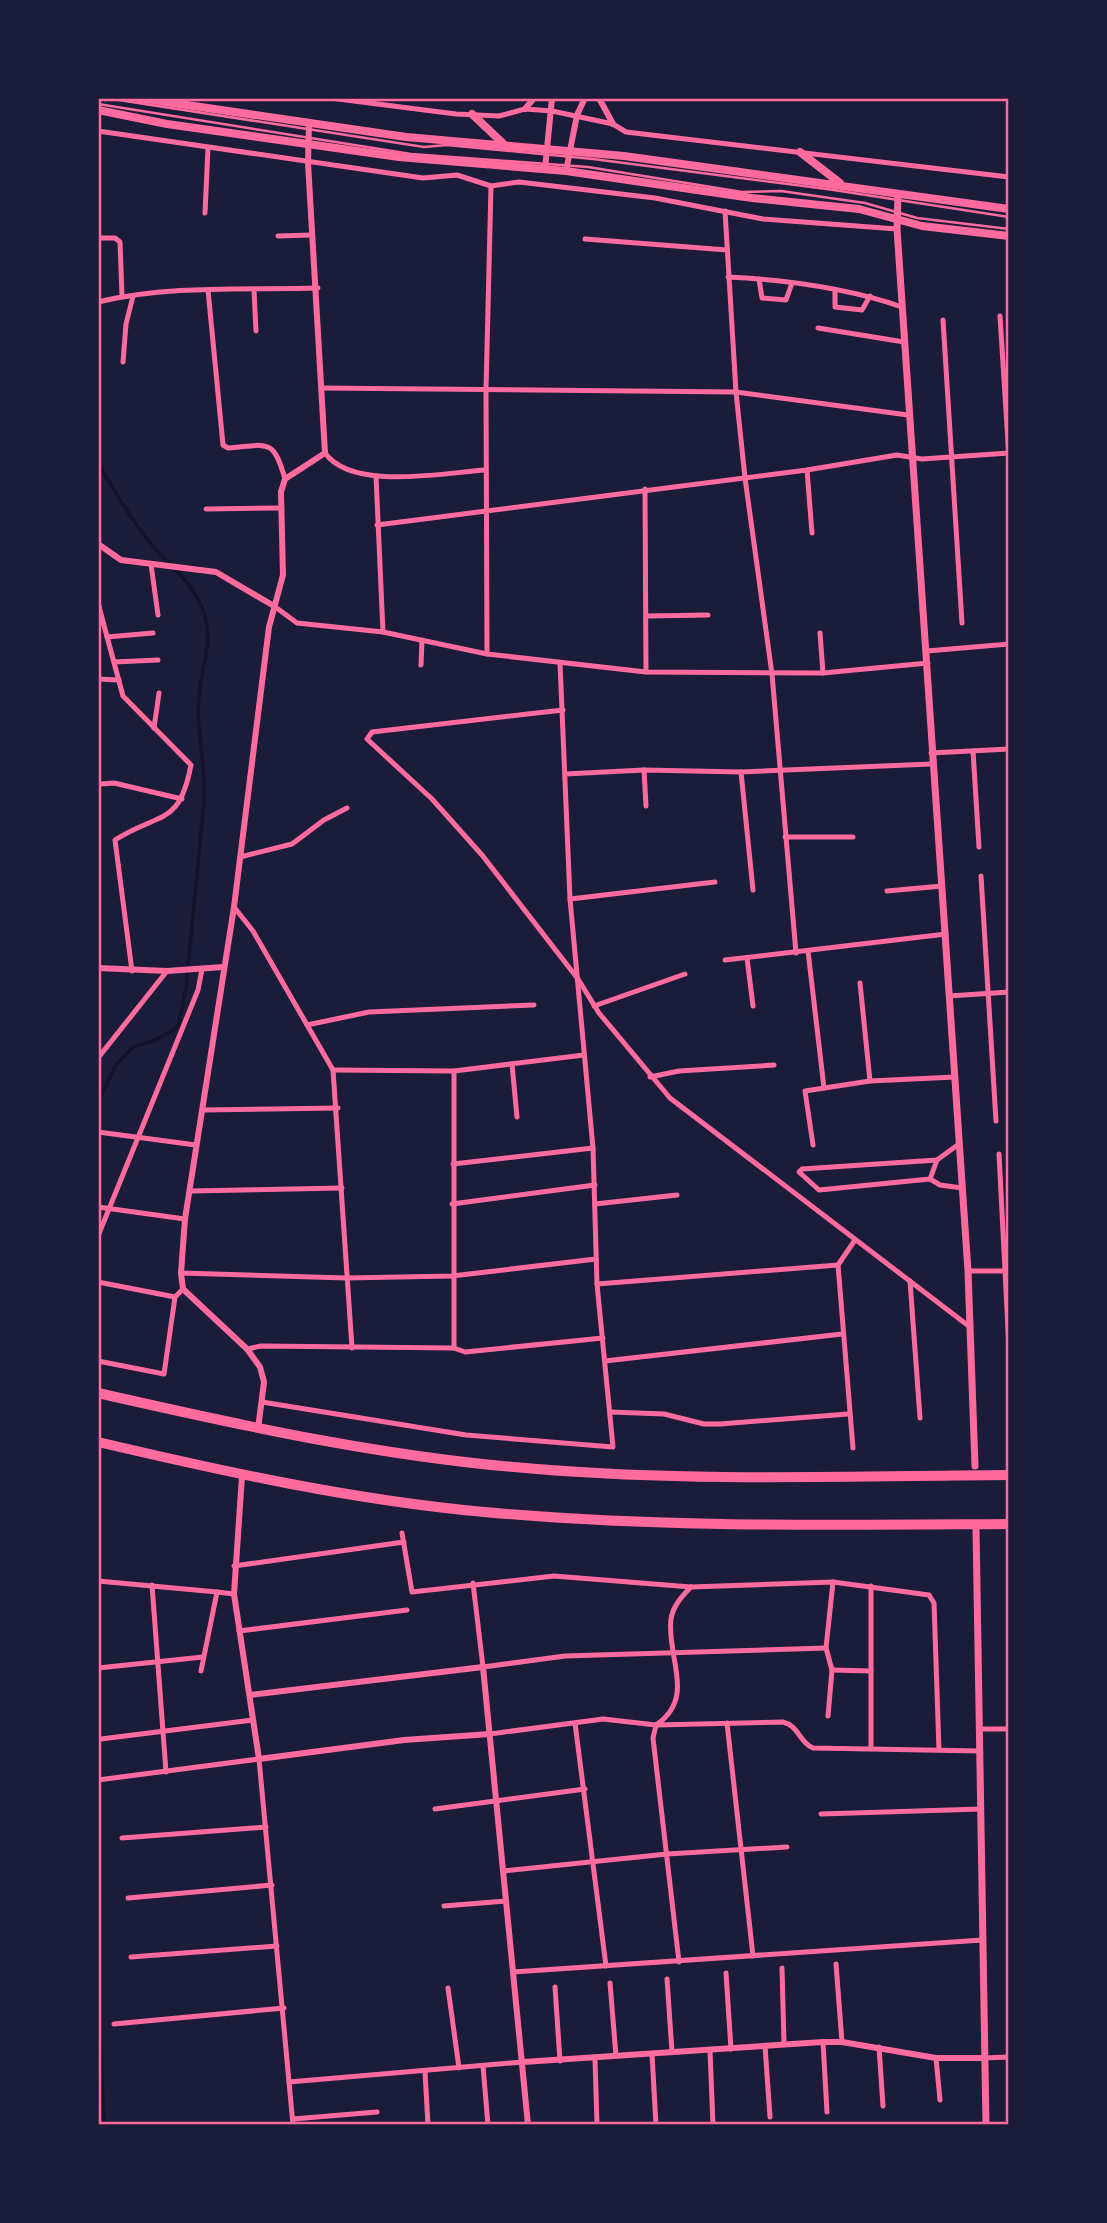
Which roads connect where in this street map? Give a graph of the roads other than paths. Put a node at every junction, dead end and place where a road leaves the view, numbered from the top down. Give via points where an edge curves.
1 (106, 98) edge
2 (139, 98) edge
3 (330, 98) edge
4 (534, 98) edge
5 (552, 98) edge
6 (585, 98) edge
7 (599, 98) edge
8 (98, 104) edge
9 (525, 109) junction
10 (98, 110) edge
11 (552, 111) junction
12 (472, 114) junction
13 (578, 115) junction
14 (613, 124) junction
15 (309, 127) junction
16 (98, 131) edge
17 (308, 141) junction
18 (208, 148) junction
19 (508, 148) junction
20 (800, 152) junction
21 (546, 159) junction
22 (568, 161) junction
23 (308, 163) junction
24 (459, 163) junction
25 (457, 174) junction
26 (1009, 177) edge
27 (541, 184) junction
28 (656, 184) junction
29 (842, 184) junction
30 (491, 186) junction
31 (565, 187) junction
32 (655, 198) junction
33 (898, 198) junction
34 (1009, 209) edge
35 (725, 211) junction
36 (205, 213) dead end
37 (898, 216) junction
38 (1009, 217) edge
39 (897, 229) junction
40 (1009, 229) edge
41 (312, 235) junction
42 (278, 236) dead end
43 (1009, 236) edge
44 (98, 238) edge
45 (585, 239) dead end
46 (727, 250) junction
47 (728, 277) junction
48 (759, 279) junction
49 (792, 283) junction
50 (317, 288) junction
51 (254, 289) junction
52 (208, 290) junction
53 (835, 291) junction
54 (122, 296) junction
55 (133, 296) junction
56 (870, 296) junction
57 (98, 302) edge
58 (902, 307) junction
59 (1000, 316) dead end
60 (943, 320) dead end
61 (818, 328) dead end
62 (256, 331) dead end
63 (904, 342) junction
64 (123, 362) dead end
65 (321, 388) junction
66 (486, 390) junction
67 (736, 392) junction
68 (908, 415) junction
69 (325, 453) junction
70 (1009, 455) edge
71 (911, 457) junction
72 (952, 457) junction
73 (485, 470) junction
74 (807, 470) junction
75 (376, 476) junction
76 (744, 478) junction
77 (285, 479) junction
78 (645, 489) junction
79 (281, 508) junction
80 (206, 509) dead end
81 (485, 509) junction
82 (377, 525) junction
83 (812, 533) dead end
84 (98, 544) edge
85 (152, 564) junction
86 (98, 603) edge
87 (274, 606) junction
88 (158, 615) dead end
89 (708, 615) dead end
90 (646, 616) junction
91 (962, 623) dead end
92 (383, 632) junction
93 (153, 633) dead end
94 (820, 633) dead end
95 (107, 637) junction
96 (422, 640) junction
97 (1009, 644) edge
98 (927, 651) junction
99 (487, 654) junction
100 (158, 660) dead end
101 (114, 662) junction
102 (560, 663) junction
103 (928, 663) junction
104 (421, 665) dead end
105 (646, 672) junction
106 (823, 673) junction
107 (772, 674) junction
108 (98, 679) edge
109 (119, 680) junction
110 (159, 693) dead end
111 (563, 710) junction
112 (154, 728) junction
113 (1009, 749) edge
114 (973, 751) junction
115 (931, 753) junction
116 (932, 764) junction
117 (644, 770) junction
118 (780, 771) junction
119 (741, 772) junction
120 (565, 774) junction
121 (100, 785) edge
122 (182, 799) junction
123 (646, 806) dead end
124 (347, 808) dead end
125 (785, 836) junction
126 (853, 836) dead end
127 (979, 847) dead end
128 (240, 857) junction
129 (981, 876) dead end
130 (715, 882) dead end
131 (942, 886) junction
132 (754, 890) dead end
133 (887, 891) dead end
134 (570, 899) junction
135 (234, 907) junction
136 (946, 934) junction
137 (808, 951) junction
138 (796, 953) junction
139 (747, 958) junction
140 (725, 960) dead end
141 (223, 967) junction
142 (98, 968) edge
143 (202, 969) junction
144 (132, 971) junction
145 (167, 971) junction
146 (685, 974) dead end
147 (578, 979) junction
148 (860, 983) dead end
149 (1009, 992) edge
150 (989, 993) junction
151 (949, 996) junction
152 (534, 1005) dead end
153 (594, 1006) junction
154 (753, 1006) dead end
155 (307, 1025) junction
156 (584, 1055) junction
157 (98, 1058) edge
158 (512, 1064) junction
159 (774, 1065) dead end
160 (333, 1070) junction
161 (454, 1071) junction
162 (650, 1077) junction
163 (955, 1077) junction
164 (870, 1082) junction
165 (824, 1088) junction
166 (338, 1108) junction
167 (202, 1110) junction
168 (517, 1116) dead end
169 (996, 1121) dead end
170 (98, 1132) edge
171 (138, 1138) junction
172 (959, 1144) junction
173 (196, 1145) junction
174 (813, 1145) dead end
175 (593, 1148) junction
176 (999, 1154) dead end
177 (937, 1160) junction
178 (453, 1164) junction
179 (930, 1179) junction
180 (595, 1185) junction
181 (342, 1188) junction
182 (962, 1188) junction
183 (190, 1191) junction
184 (677, 1195) dead end
185 (595, 1204) junction
186 (453, 1205) junction
187 (98, 1207) edge
188 (109, 1209) junction
189 (185, 1219) junction
190 (98, 1236) edge
191 (855, 1240) junction
192 (596, 1259) junction
193 (838, 1265) junction
194 (968, 1271) junction
195 (1007, 1271) edge
196 (181, 1273) junction
197 (452, 1276) junction
198 (346, 1278) junction
199 (910, 1281) junction
200 (98, 1282) edge
201 (597, 1284) junction
202 (184, 1289) junction
203 (175, 1297) junction
204 (970, 1327) junction
205 (842, 1334) junction
206 (603, 1338) junction
207 (352, 1348) junction
208 (454, 1348) junction
209 (1009, 1348) edge
210 (247, 1349) junction
211 (98, 1361) edge
212 (605, 1361) junction
213 (98, 1393) edge
214 (262, 1402) junction
215 (611, 1412) junction
216 (848, 1414) junction
217 (920, 1418) dead end
218 (258, 1429) dead end
219 (98, 1442) edge
220 (853, 1448) dead end
221 (975, 1466) dead end
222 (1009, 1475) edge
223 (242, 1476) dead end
224 (1009, 1524) edge
225 (976, 1528) dead end
226 (402, 1533) dead end
227 (404, 1542) junction
228 (233, 1566) junction
229 (98, 1581) edge
230 (833, 1582) junction
231 (472, 1583) junction
232 (152, 1585) junction
233 (871, 1586) junction
234 (691, 1587) junction
235 (218, 1592) junction
236 (234, 1594) junction
237 (407, 1610) dead end
238 (239, 1630) junction
239 (826, 1647) junction
240 (675, 1652) junction
241 (203, 1657) junction
242 (157, 1661) junction
243 (482, 1667) junction
244 (98, 1668) edge
245 (832, 1670) junction
246 (201, 1671) dead end
247 (871, 1671) junction
248 (250, 1695) junction
249 (828, 1716) dead end
250 (253, 1720) junction
251 (575, 1723) junction
252 (727, 1723) junction
253 (656, 1724) junction
254 (980, 1729) junction
255 (1009, 1729) edge
256 (161, 1731) junction
257 (490, 1734) junction
258 (101, 1739) dead end
259 (871, 1748) junction
260 (939, 1750) junction
261 (980, 1751) junction
262 (259, 1759) junction
263 (166, 1772) junction
264 (98, 1780) edge
265 (585, 1789) junction
266 (498, 1802) junction
267 (435, 1809) dead end
268 (981, 1809) junction
269 (821, 1814) dead end
270 (266, 1827) junction
271 (122, 1838) dead end
272 (787, 1847) dead end
273 (742, 1851) junction
274 (667, 1854) junction
275 (593, 1861) junction
276 (503, 1871) junction
277 (272, 1885) junction
278 (128, 1898) dead end
279 (506, 1901) junction
280 (444, 1906) dead end
281 (982, 1940) junction
282 (277, 1946) junction
283 (753, 1956) junction
284 (131, 1957) dead end
285 (679, 1962) junction
286 (836, 1964) dead end
287 (606, 1966) junction
288 (782, 1968) dead end
289 (513, 1972) junction
290 (726, 1973) dead end
291 (667, 1979) dead end
292 (610, 1983) dead end
293 (555, 1987) dead end
294 (448, 1988) dead end
295 (284, 2008) junction
296 (114, 2024) dead end
297 (823, 2042) junction
298 (842, 2042) junction
299 (784, 2044) junction
300 (765, 2046) junction
301 (879, 2047) junction
302 (730, 2049) junction
303 (710, 2051) junction
304 (672, 2052) junction
305 (653, 2054) junction
306 (616, 2056) junction
307 (1009, 2057) edge
308 (936, 2058) junction
309 (983, 2058) junction
310 (595, 2059) junction
311 (560, 2061) junction
312 (523, 2063) junction
313 (483, 2066) junction
314 (459, 2067) junction
315 (425, 2071) junction
316 (289, 2082) junction
317 (940, 2100) dead end
318 (883, 2106) dead end
319 (377, 2112) dead end
320 (827, 2112) dead end
321 (770, 2117) dead end
322 (293, 2122) edge
323 (428, 2125) edge
324 (488, 2125) edge
325 (528, 2125) edge
326 (597, 2125) edge
327 (656, 2125) edge
328 (713, 2125) edge
329 (986, 2125) edge

1 - 15 lane
2 - 15 main road
3 - 12 street
4 - 9 street
5 - 11 street
6 - 13 street
7 - 14 street
8 - 17 lane
9 - 11 street
9 - 12 street via 499,116
10 - 17 main road via 166,124
11 - 13 street
11 - 21 street
12 - 19 main road
13 - 14 street
13 - 22 street
14 - 20 street via 626,132
15 - 17 street
15 - 19 main road
15 - 21 lane via 424,147 447,145
16 - 18 street
17 - 21 lane via 411,154
17 - 23 street
17 - 24 main road
18 - 23 street
18 - 36 street
19 - 21 main road
20 - 26 street
20 - 29 main road
21 - 22 main road
21 - 22 main road
21 - 24 main road
21 - 27 street
22 - 28 main road
22 - 29 main road
22 - 31 street
22 - 33 lane
22 - 37 lane via 742,192 781,191 865,204
23 - 25 street via 423,178
23 - 41 street
24 - 25 street
25 - 30 street
27 - 30 street
27 - 31 street
28 - 32 street
28 - 37 main road
29 - 33 main road
30 - 66 street
31 - 32 street
32 - 35 street
33 - 34 main road
33 - 37 main road
33 - 38 lane
35 - 39 street via 763,219
35 - 46 street
37 - 39 main road
37 - 40 lane
37 - 43 main road via 922,226
39 - 58 main road
41 - 42 street
41 - 50 street
44 - 54 street via 115,237 120,242
45 - 46 street
46 - 47 street
47 - 48 street
47 - 67 street
48 - 49 street
48 - 49 street via 762,298 786,300
49 - 53 street
50 - 51 street
50 - 65 street
51 - 52 street
51 - 62 street
52 - 55 street
52 - 77 street via 223,445 273,448
53 - 56 street
53 - 56 street via 835,307 862,310
54 - 55 street
54 - 57 street
55 - 64 street
56 - 58 street
58 - 63 main road
59 - 70 street
60 - 72 street
61 - 63 street
63 - 68 main road
65 - 66 street
65 - 69 street
66 - 67 street
66 - 73 street
67 - 68 street
67 - 76 street
68 - 71 main road
69 - 75 street via 333,464 351,473
69 - 77 street
70 - 72 street
71 - 72 street
71 - 74 street via 897,455
71 - 98 main road
72 - 91 street
73 - 75 street
73 - 81 street
74 - 76 street
74 - 83 street
75 - 82 street
76 - 78 street
76 - 107 street
77 - 79 street
78 - 81 street
78 - 90 street
79 - 80 street
79 - 87 street via 283,575
81 - 82 street
81 - 99 street
82 - 92 street
84 - 85 street via 121,560
85 - 87 street via 216,572
85 - 88 street
86 - 95 street
87 - 92 street via 297,622
87 - 128 street
89 - 90 street
90 - 105 street
92 - 96 street
93 - 95 street
94 - 106 street
95 - 101 street
96 - 99 street
96 - 104 street
97 - 98 street
98 - 103 main road
99 - 102 street
100 - 101 street
101 - 109 street
102 - 105 street
102 - 111 street
103 - 106 street
103 - 115 main road
105 - 107 street
106 - 107 street
107 - 118 street
108 - 109 street
109 - 112 street via 128,703
110 - 112 street
111 - 120 street
111 - 147 street via 367,734 367,739 432,799 482,855
112 - 122 street via 191,762
113 - 114 street
114 - 115 street
114 - 127 street
115 - 116 main road
116 - 118 street
116 - 131 main road
117 - 119 street
117 - 120 street
117 - 123 street
118 - 119 street
118 - 125 street
119 - 132 street
120 - 134 street
121 - 122 street via 114,783
122 - 144 street via 169,816 116,840
124 - 128 street via 292,844
125 - 126 street
125 - 138 street
128 - 135 street
129 - 150 street
130 - 134 street
131 - 133 street
131 - 136 main road
134 - 147 street
135 - 141 street
135 - 155 street via 253,931
136 - 137 street
136 - 151 main road
137 - 138 street
137 - 165 street
138 - 139 street
139 - 140 street
139 - 154 street
141 - 143 street
141 - 167 street
142 - 144 street
143 - 145 street
143 - 171 street via 198,990
144 - 145 street
145 - 157 street
146 - 153 street
147 - 153 street
147 - 156 street
148 - 164 street
149 - 150 street
150 - 151 street
150 - 169 street
151 - 163 main road
152 - 155 street via 369,1012
153 - 162 street
155 - 160 street
156 - 158 street
156 - 175 street
158 - 161 street
158 - 168 street
159 - 162 street
160 - 161 street
160 - 166 street
161 - 178 street
162 - 191 street via 670,1098
163 - 164 street
163 - 172 main road
164 - 165 street
165 - 174 street via 805,1091
166 - 167 street
166 - 181 street
167 - 173 street
170 - 171 street
171 - 173 street
171 - 188 street
172 - 177 street
172 - 182 main road
173 - 183 street
175 - 178 street
175 - 180 street
176 - 195 street
177 - 179 street
177 - 179 street via 799,1171 818,1190
178 - 186 street
179 - 182 street
180 - 185 street
180 - 186 street
181 - 183 street
181 - 198 street
182 - 194 main road
183 - 189 street
184 - 185 street
185 - 192 street
186 - 197 street
187 - 188 street
188 - 189 street
188 - 190 street
189 - 196 street
191 - 193 street
191 - 199 street
192 - 197 street
192 - 201 street
193 - 201 street
193 - 205 street
194 - 195 street
194 - 204 main road
195 - 209 street
196 - 198 street
196 - 202 street
197 - 198 street
197 - 208 street
198 - 207 street
199 - 204 street
199 - 217 street
200 - 203 street
201 - 206 street
202 - 203 street
202 - 210 street
203 - 211 street via 164,1374
204 - 221 main road
205 - 212 street
205 - 216 street
206 - 208 street via 465,1352
206 - 212 street
207 - 208 street
207 - 210 street
210 - 214 street via 260,1367
212 - 215 street
213 - 222 highway via 280,1434 535,1469 731,1477
214 - 215 street via 466,1435 612,1447
214 - 218 street
215 - 216 street via 664,1414 704,1424
216 - 220 street
219 - 224 highway via 291,1485 482,1512 686,1524
223 - 228 street
225 - 254 main road
226 - 227 street
227 - 228 street
227 - 231 street via 412,1592
228 - 236 street
229 - 232 street
230 - 233 street
230 - 234 street
230 - 239 street
231 - 234 street via 555,1576
231 - 243 street
232 - 235 street
232 - 242 street
233 - 247 street
233 - 260 street via 914,1590 929,1595 934,1603
234 - 240 street via 679,1599 671,1619
235 - 236 street
235 - 241 street
236 - 238 street
237 - 238 street
238 - 248 street
239 - 240 street
239 - 245 street
240 - 243 street via 565,1656
240 - 253 street via 677,1696 671,1714
241 - 242 street
241 - 246 street
242 - 244 street
242 - 256 street
243 - 248 street
243 - 257 street
245 - 247 street
245 - 249 street
247 - 259 street
248 - 250 street
250 - 256 street
250 - 262 street
251 - 253 street via 603,1719
251 - 257 street
251 - 265 street
252 - 253 street
252 - 259 street via 792,1724 813,1748
252 - 273 street
253 - 274 street via 653,1738
254 - 255 street
254 - 261 main road
256 - 258 street
256 - 263 street
257 - 262 street
257 - 266 street
259 - 260 street
260 - 261 street
261 - 268 main road
262 - 263 street
262 - 270 street
263 - 264 street
265 - 266 street
265 - 275 street
266 - 267 street
266 - 276 street
268 - 269 street
268 - 281 main road
270 - 271 street
270 - 277 street
272 - 273 street
273 - 274 street
273 - 283 street
274 - 275 street
274 - 285 street
275 - 276 street
275 - 287 street
276 - 279 street
277 - 278 street
277 - 282 street
279 - 280 street
279 - 289 street
281 - 283 street
281 - 309 main road
282 - 284 street
282 - 295 street
283 - 285 street
285 - 287 street
286 - 298 street
287 - 289 street
288 - 299 street
289 - 312 street
290 - 302 street
291 - 304 street
292 - 306 street
293 - 311 street
294 - 314 street
295 - 296 street
295 - 316 street
297 - 298 street
297 - 299 street
297 - 320 street
298 - 301 street
299 - 300 street
300 - 302 street
300 - 321 street
301 - 308 street
301 - 318 street
302 - 303 street
303 - 304 street
303 - 328 street
304 - 305 street
305 - 306 street
305 - 327 street
306 - 310 street
307 - 309 street
308 - 309 street
308 - 317 street
309 - 329 main road
310 - 311 street
310 - 326 street
311 - 312 street
312 - 313 street
312 - 325 street
313 - 314 street
313 - 324 street
314 - 315 street
315 - 316 street
315 - 323 street
316 - 322 street
319 - 322 street

